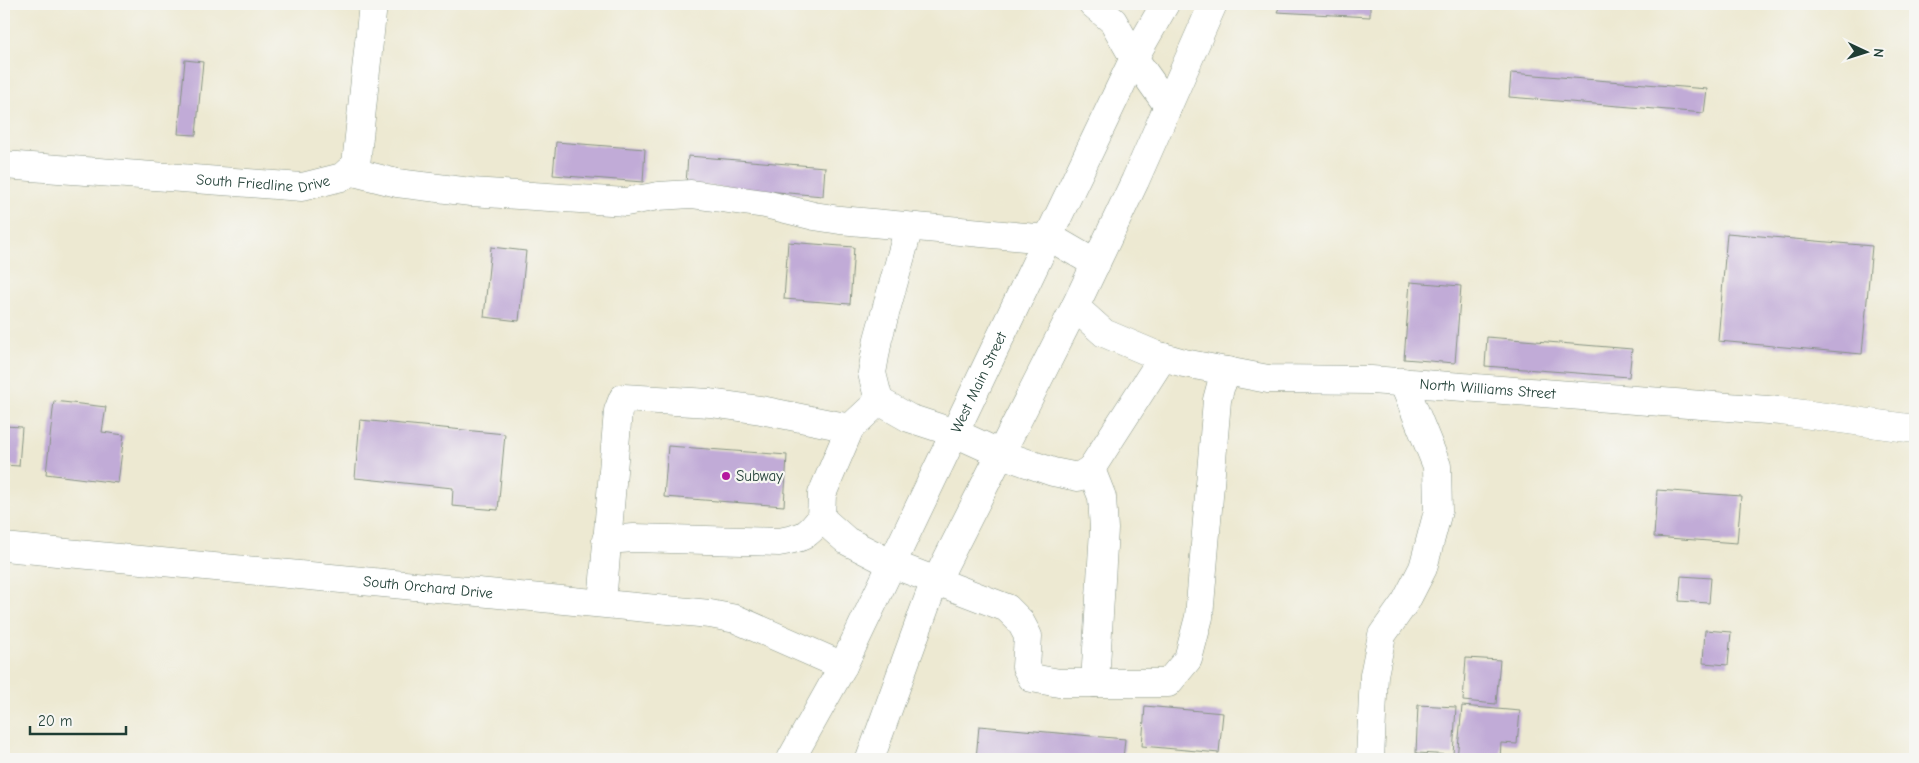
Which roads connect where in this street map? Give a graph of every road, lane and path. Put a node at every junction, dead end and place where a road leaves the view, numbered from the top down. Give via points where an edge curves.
1 (374, 4) edge
2 (1093, 4) edge
3 (1164, 4) edge
4 (1213, 4) edge
5 (1134, 58) junction
6 (1168, 106) junction
7 (4, 165) edge
8 (349, 171) junction
9 (909, 226) junction
10 (1047, 239) junction
11 (1096, 264) junction
12 (1075, 307) junction
13 (1163, 358) junction
14 (1229, 372) junction
15 (1403, 382) junction
16 (879, 401) junction
17 (850, 428) junction
18 (1915, 429) edge
19 (955, 432) junction
20 (1001, 454) junction
21 (1091, 469) junction
22 (821, 518) junction
23 (606, 540) junction
24 (4, 547) edge
25 (892, 564) junction
26 (937, 580) junction
27 (602, 604) junction
28 (843, 666) junction
29 (1095, 683) junction
30 (791, 759) edge
31 (870, 759) edge
32 (1370, 759) edge

1 - 8 main road, South Friedline Drive via 356,165
2 - 5 main road via 1113,21
3 - 5 main road, West Main Street
4 - 6 main road
5 - 6 main road
5 - 10 main road, West Main Street
6 - 11 main road
7 - 8 main road, South Friedline Drive via 302,187 342,178
8 - 9 main road via 397,183 471,192 626,202 691,194 765,204 831,219
9 - 10 main road
9 - 16 main road via 872,373
10 - 11 main road
10 - 19 main road, West Main Street
11 - 12 main road
12 - 13 main road, North Williams Street via 1104,333
12 - 20 main road
13 - 14 main road, North Williams Street
13 - 21 main road
14 - 15 main road, North Williams Street via 1268,379
14 - 29 main road via 1221,384 1217,400 1199,617 1188,659 1168,683
15 - 18 main road, North Williams Street via 1781,411
15 - 32 main road via 1437,466 1438,511 1423,568 1406,601 1382,635 1374,675
16 - 17 main road
16 - 19 main road via 909,418
17 - 22 main road via 822,494
17 - 23 main road via 760,410 623,398 618,411
19 - 20 main road
19 - 25 main road, West Main Street
20 - 21 main road via 1078,477
20 - 26 main road
21 - 29 main road via 1102,497 1104,529
22 - 23 main road via 809,533 779,542
22 - 25 main road via 846,541
23 - 27 main road
24 - 27 main road, South Orchard Drive
25 - 26 main road
25 - 28 main road, West Main Street
26 - 29 main road via 1007,608 1020,621 1028,636 1026,667 1032,678 1059,683
26 - 31 main road
27 - 28 main road, South Orchard Drive via 736,619
28 - 30 main road, West Main Street

